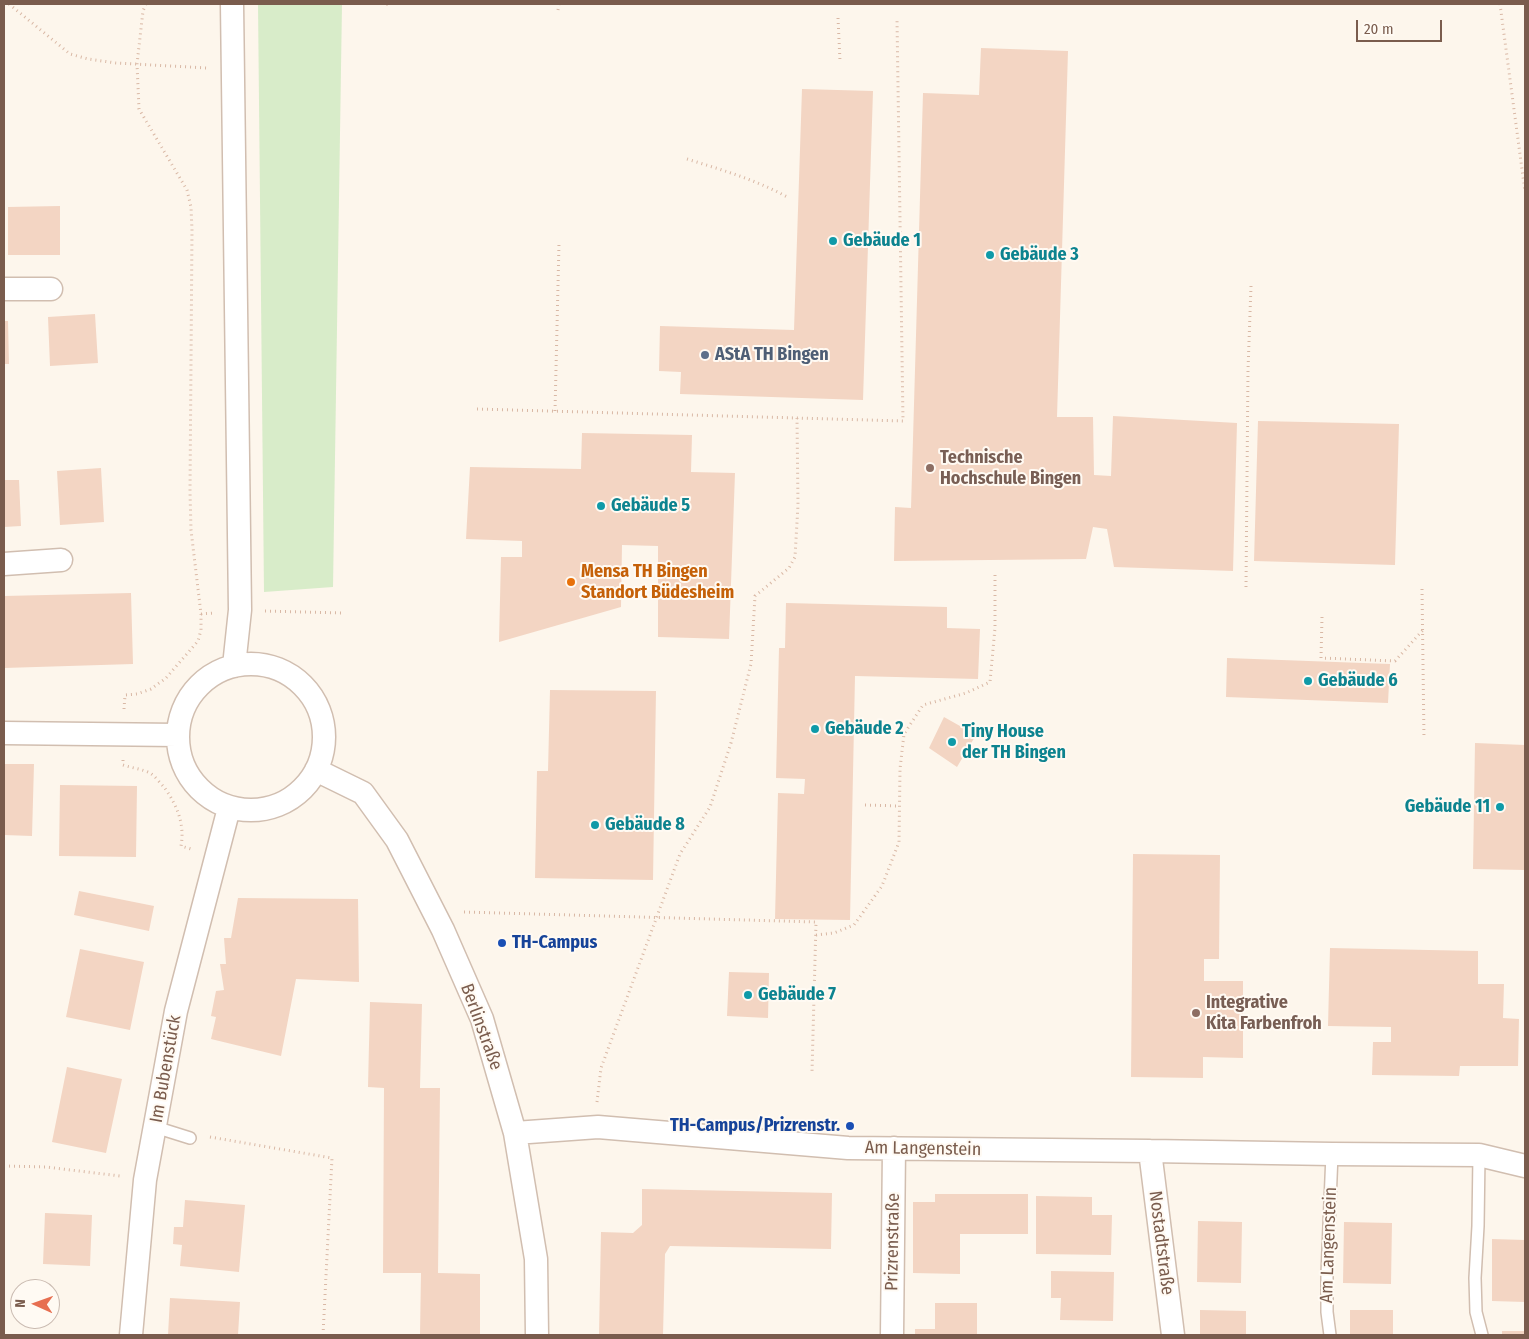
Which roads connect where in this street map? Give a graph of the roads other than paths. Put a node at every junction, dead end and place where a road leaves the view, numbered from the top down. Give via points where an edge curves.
1 (232, 4) edge
2 (51, 288) dead end
3 (4, 290) edge
4 (61, 560) dead end
5 (4, 564) edge
6 (234, 666) junction
7 (4, 733) edge
8 (177, 735) junction
9 (316, 770) junction
10 (229, 808) junction
11 (155, 1128) junction
12 (515, 1133) junction
13 (190, 1138) dead end
14 (894, 1148) junction
15 (1150, 1151) junction
16 (1332, 1154) junction
17 (1479, 1155) junction
18 (1525, 1166) edge
19 (131, 1335) edge
20 (537, 1335) edge
21 (892, 1335) edge
22 (1173, 1335) edge
23 (1330, 1335) edge
24 (1482, 1335) edge

1 - 6 street via 240,610
2 - 3 street
4 - 5 street
6 - 8 street via 212,675 194,690 182,711
6 - 9 street via 256,664 278,669 297,680 312,697 322,720 324,746
7 - 8 street
8 - 10 street via 180,758 191,780 207,797
9 - 10 street via 304,787 288,800 270,808 249,811
9 - 12 street, Berlinstraße via 363,793 397,840 482,1019
10 - 11 street, Im Bubenstück via 176,1011
11 - 13 lane
11 - 19 street, Im Bubenstück via 145,1180
12 - 14 street, Am Langenstein via 598,1127 848,1148
12 - 20 street, Berlinstraße via 536,1259
14 - 15 street, Am Langenstein
14 - 21 street, Prizrenstraße
15 - 16 street, Am Langenstein
15 - 22 street, Nostadtstraße
16 - 17 street, Am Langenstein
16 - 23 lane, Am Langenstein via 1326,1274
17 - 18 street, Am Langenstein
17 - 24 lane via 1475,1278 1476,1312

